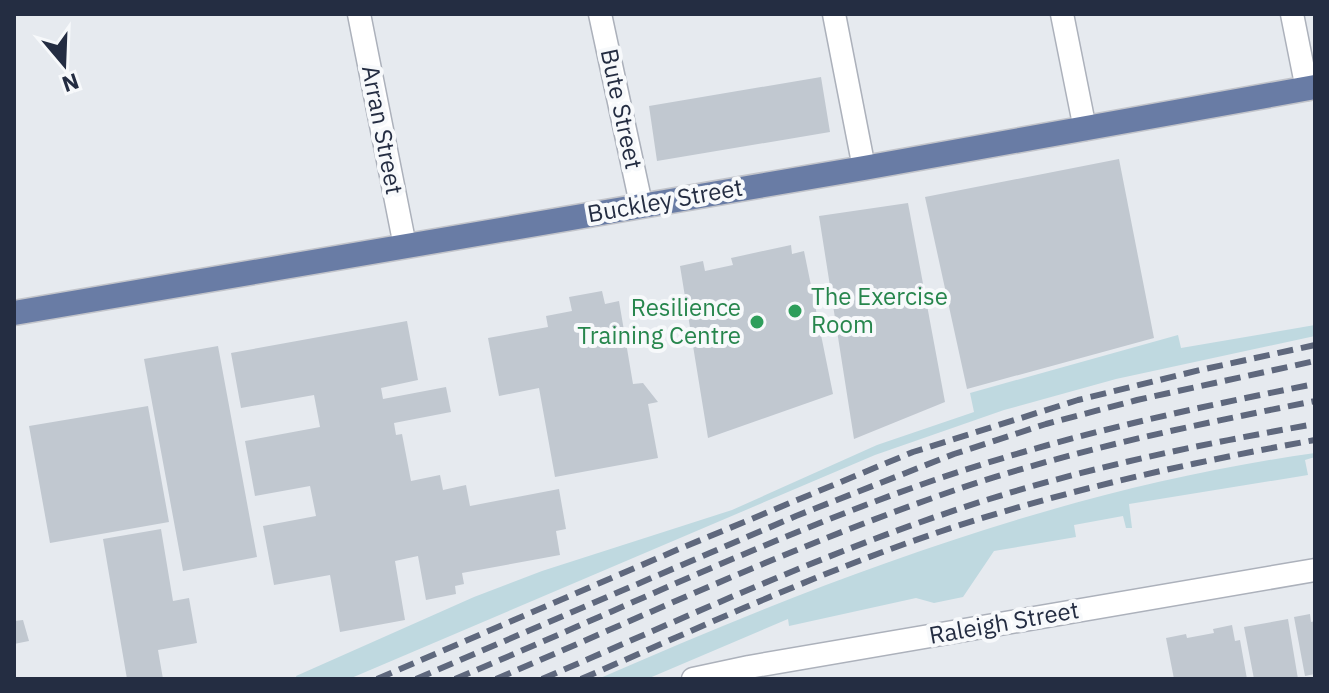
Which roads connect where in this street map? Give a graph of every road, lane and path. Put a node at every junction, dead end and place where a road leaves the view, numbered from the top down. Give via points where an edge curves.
1 (359, 14) edge
2 (600, 14) edge
3 (834, 14) edge
4 (1062, 14) edge
5 (1292, 14) edge
6 (1311, 88) edge
7 (1085, 129) junction
8 (864, 168) junction
9 (641, 204) junction
10 (405, 246) junction
11 (14, 313) edge
12 (1315, 570) edge
13 (693, 679) edge

1 - 10 street, Arran Street
2 - 9 street, Bute Street
3 - 8 street
4 - 7 street
5 - 6 street
6 - 7 main road, Buckley Street
7 - 8 main road, Buckley Street
8 - 9 main road, Buckley Street
9 - 10 main road, Buckley Street
10 - 11 main road, Buckley Street
12 - 13 street, Raleigh Street

